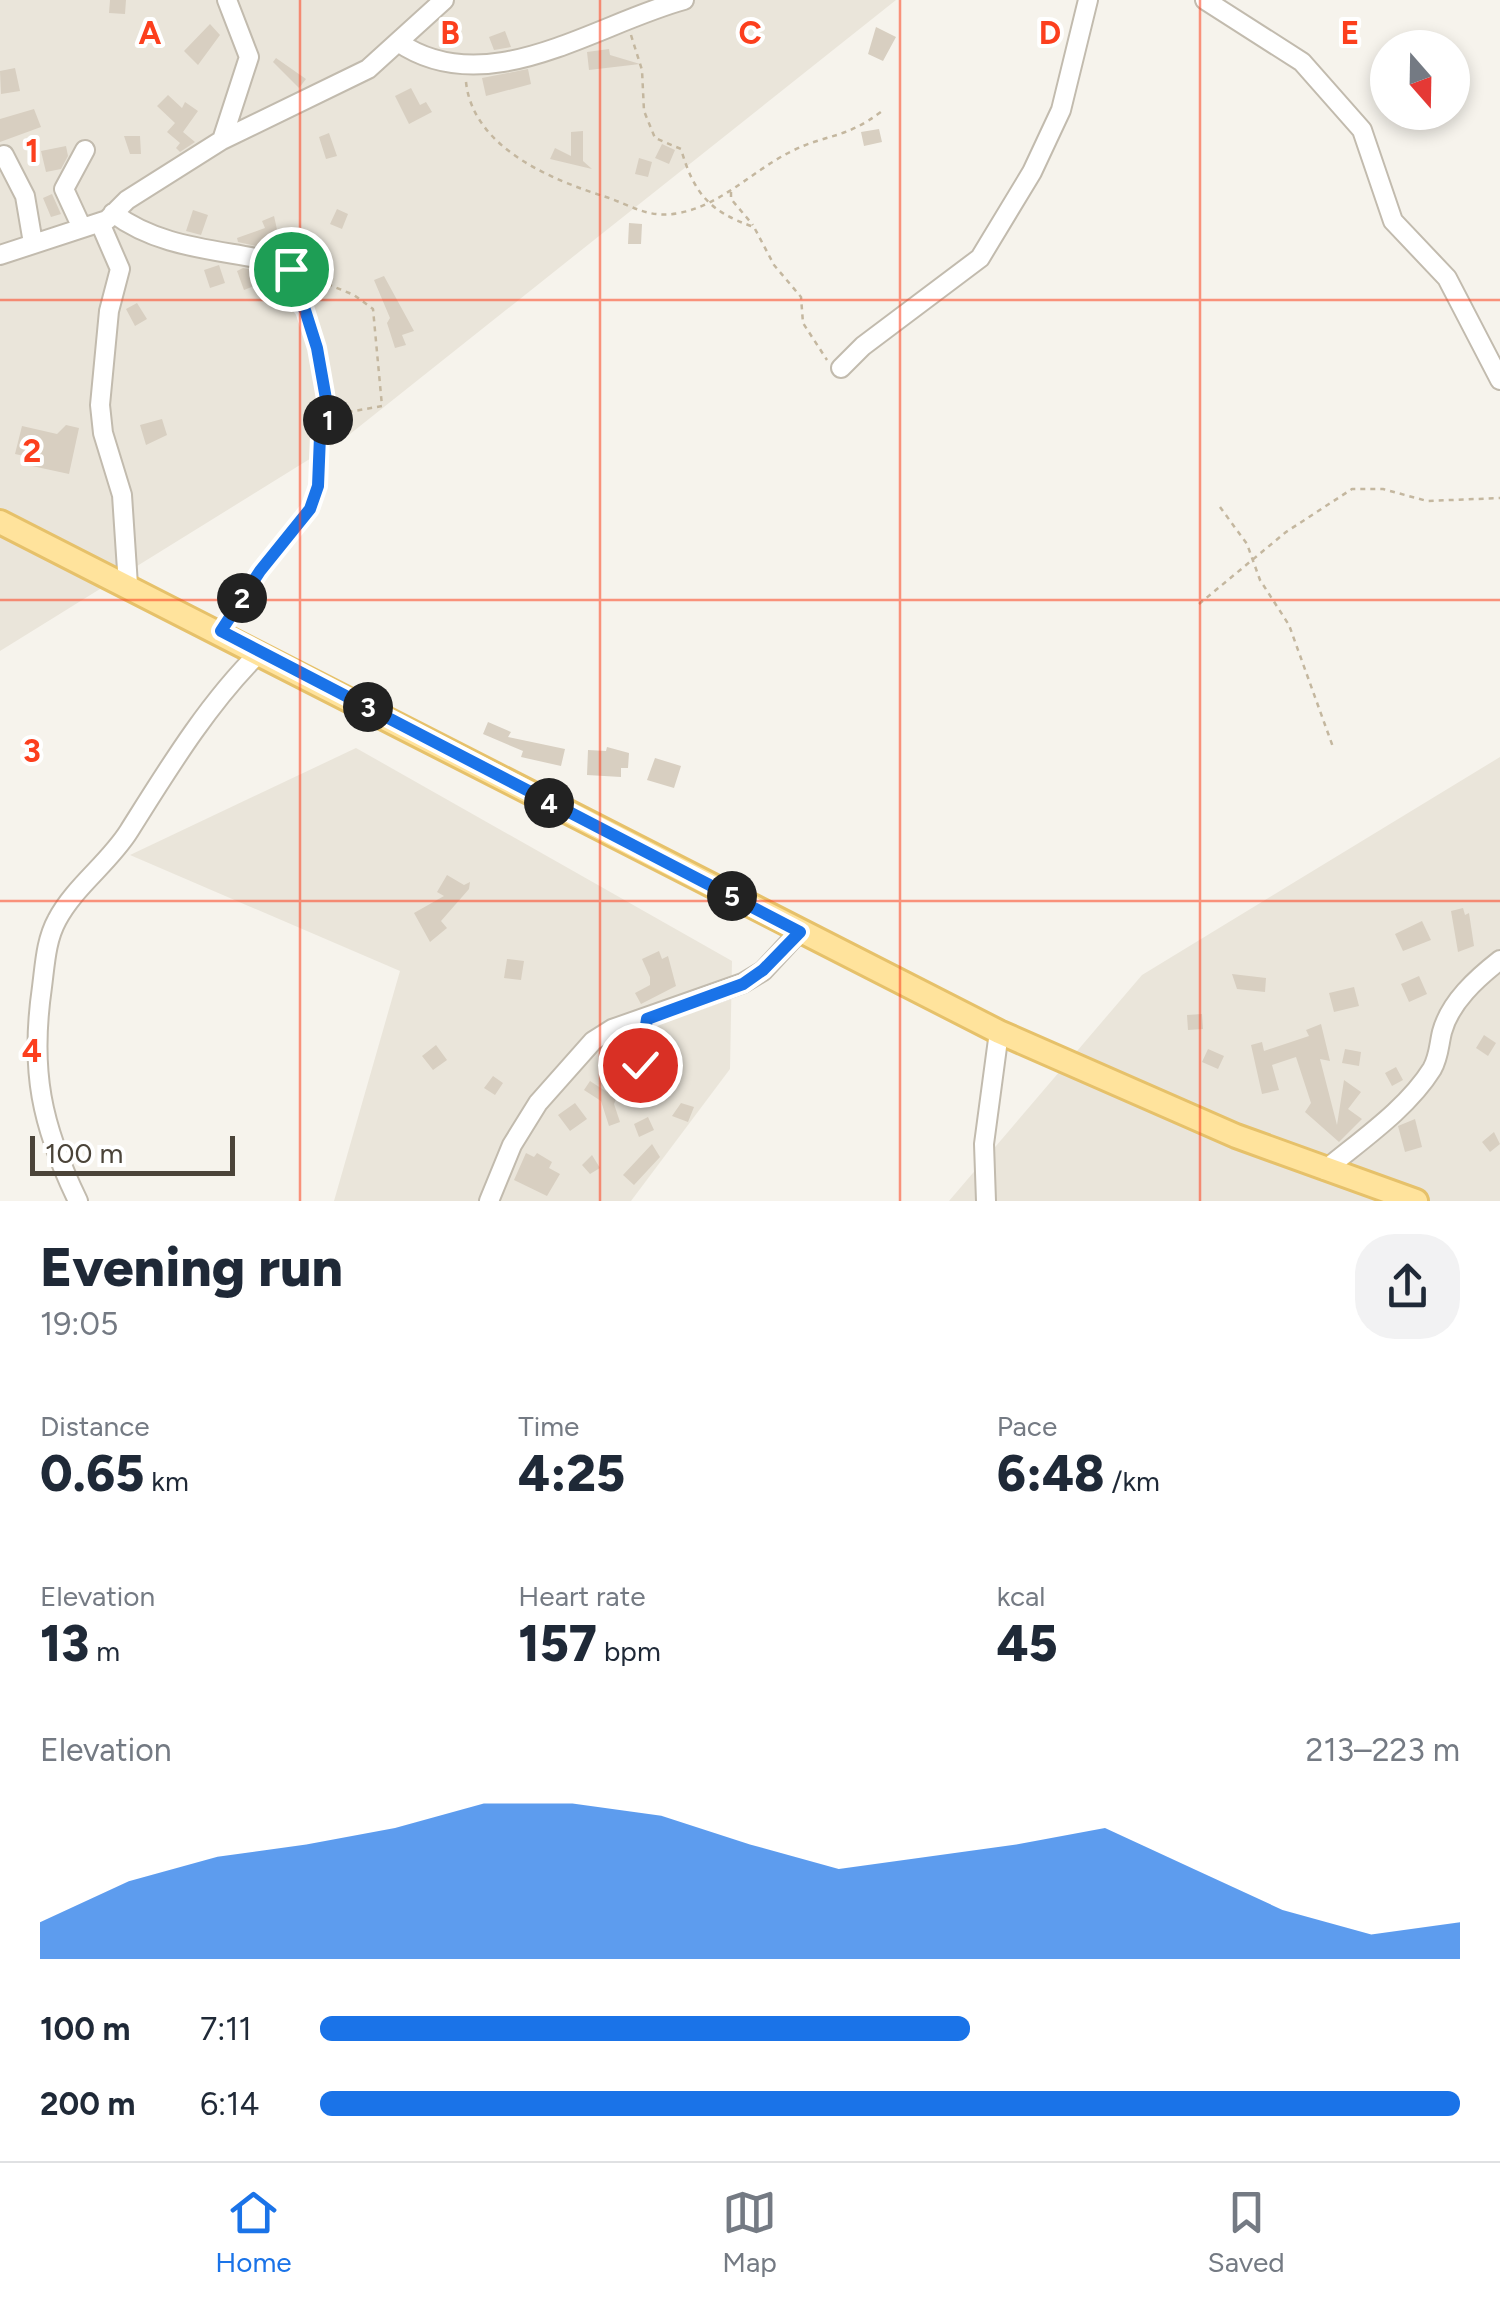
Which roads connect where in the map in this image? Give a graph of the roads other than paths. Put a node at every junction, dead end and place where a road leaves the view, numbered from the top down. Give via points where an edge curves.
1 (228, 0) edge
2 (444, 0) edge
3 (684, 0) edge
4 (1088, 0) edge
5 (1206, 0) edge
6 (398, 42) junction
7 (222, 140) junction
8 (85, 150) dead end
9 (4, 154) dead end
10 (98, 221) junction
11 (33, 243) junction
12 (1, 254) edge
13 (266, 260) road end
14 (841, 368) road end
15 (1500, 380) edge
16 (0, 522) edge
17 (128, 584) junction
18 (260, 652) junction
19 (800, 932) junction
20 (1500, 960) edge
21 (647, 1019) junction
22 (999, 1032) junction
23 (635, 1091) dead end
24 (1325, 1170) junction
25 (78, 1201) edge
26 (489, 1201) edge
27 (986, 1201) edge
28 (1416, 1201) edge

1 - 7 street via 248,58
2 - 6 street
3 - 6 street via 517,58 468,66 441,64
4 - 14 street via 1061,110 980,258
5 - 15 street via 1302,62 1362,130 1392,221 1447,278
6 - 7 street via 368,68
7 - 10 street
8 - 10 street via 64,192
9 - 11 street via 24,196
10 - 11 street
10 - 13 street via 201,251
10 - 17 street via 120,268 100,405 122,494
11 - 12 street
16 - 17 main road
17 - 18 main road
18 - 19 main road
18 - 25 street via 235,677 49,936 37,1074 41,1110
19 - 21 street via 743,984
19 - 22 main road
20 - 24 street via 1450,1014 1425,1078
21 - 23 street
21 - 26 street via 592,1041 538,1103
22 - 24 main road
22 - 27 street via 984,1144
24 - 28 main road

